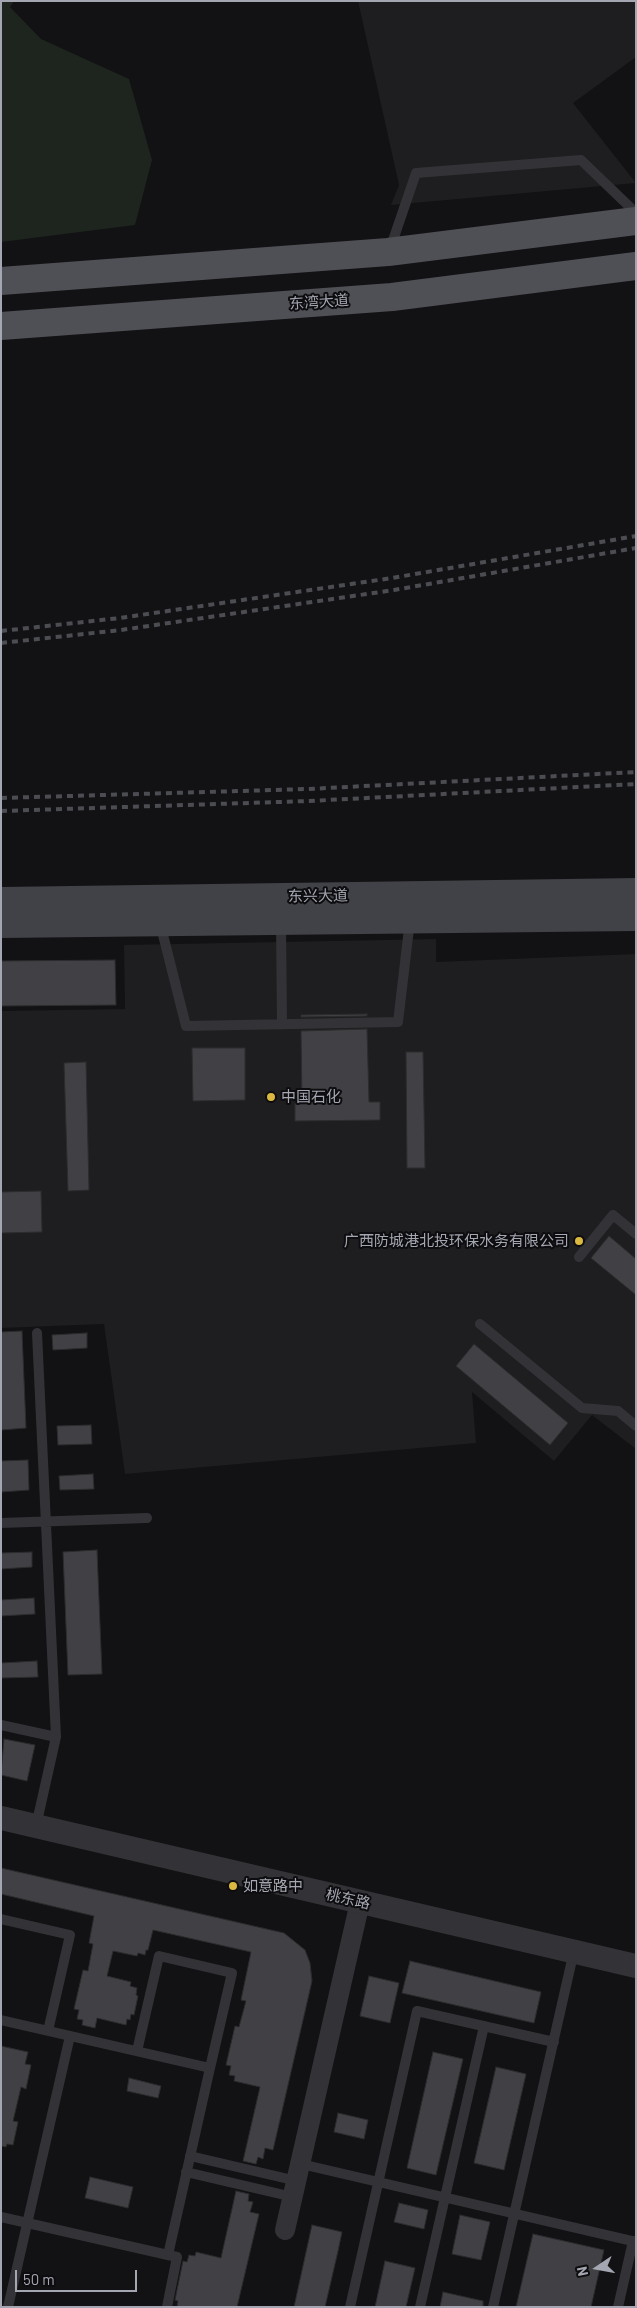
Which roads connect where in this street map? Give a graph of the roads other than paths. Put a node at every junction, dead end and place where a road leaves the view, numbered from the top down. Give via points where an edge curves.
1 (636, 213) edge
2 (636, 221) edge
3 (388, 252) junction
4 (636, 266) edge
5 (1, 281) edge
6 (1, 326) edge
7 (636, 892) edge
8 (1, 901) edge
9 (636, 917) edge
10 (410, 919) junction
11 (281, 921) junction
12 (159, 922) junction
13 (1, 924) edge
14 (282, 1024) junction
15 (636, 1234) edge
16 (579, 1257) dead end
17 (480, 1324) dead end
18 (37, 1333) dead end
19 (636, 1426) edge
20 (147, 1518) dead end
21 (46, 1522) junction
22 (1, 1523) edge
23 (1, 1725) edge
24 (56, 1737) junction
25 (1, 1818) edge
26 (36, 1826) junction
27 (360, 1902) junction
28 (1, 1919) edge
29 (574, 1951) junction
30 (636, 1966) edge
31 (1, 2020) edge
32 (484, 2026) junction
33 (48, 2030) junction
34 (70, 2036) junction
35 (554, 2042) junction
36 (138, 2051) junction
37 (210, 2068) junction
38 (190, 2156) junction
39 (186, 2172) junction
40 (297, 2181) junction
41 (378, 2182) junction
42 (445, 2198) junction
43 (515, 2214) junction
44 (1, 2217) edge
45 (27, 2223) junction
46 (285, 2230) dead end
47 (635, 2241) edge
48 (168, 2255) junction
49 (8, 2307) edge
50 (166, 2307) edge
51 (350, 2307) edge
52 (420, 2307) edge
53 (493, 2307) edge
54 (618, 2307) edge

1 - 3 lane via 581,160 416,173
2 - 3 main road
3 - 5 main road
4 - 6 main road, 东湾大道 via 392,297
7 - 8 main road, 东兴大道
9 - 10 main road, 东兴大道
10 - 11 main road, 东兴大道
10 - 14 lane via 398,1022
11 - 12 main road, 东兴大道
11 - 14 lane
12 - 13 main road, 东兴大道
12 - 14 lane via 186,1026
15 - 16 lane via 613,1215
17 - 19 lane via 582,1408 618,1411
18 - 21 lane
20 - 21 lane
21 - 22 lane
21 - 24 lane
23 - 24 lane
24 - 26 lane
25 - 26 street, 桃东路
26 - 27 street, 桃东路
27 - 29 street, 桃东路
27 - 40 street
28 - 33 lane via 70,1935
29 - 30 street, 桃东路
29 - 35 lane
31 - 33 lane
32 - 35 lane
32 - 41 lane via 417,2011
32 - 42 lane
33 - 34 lane
34 - 36 lane
34 - 45 lane
35 - 43 lane
36 - 37 lane
36 - 37 lane via 159,1956 232,1973
37 - 38 lane
38 - 39 lane
38 - 40 lane
39 - 40 lane
39 - 48 lane
40 - 41 lane
40 - 46 street
41 - 42 lane
41 - 51 lane
42 - 43 lane
42 - 52 lane
43 - 47 lane
43 - 53 lane
44 - 45 lane
45 - 48 lane
45 - 49 lane
47 - 54 lane
48 - 50 lane via 178,2258

